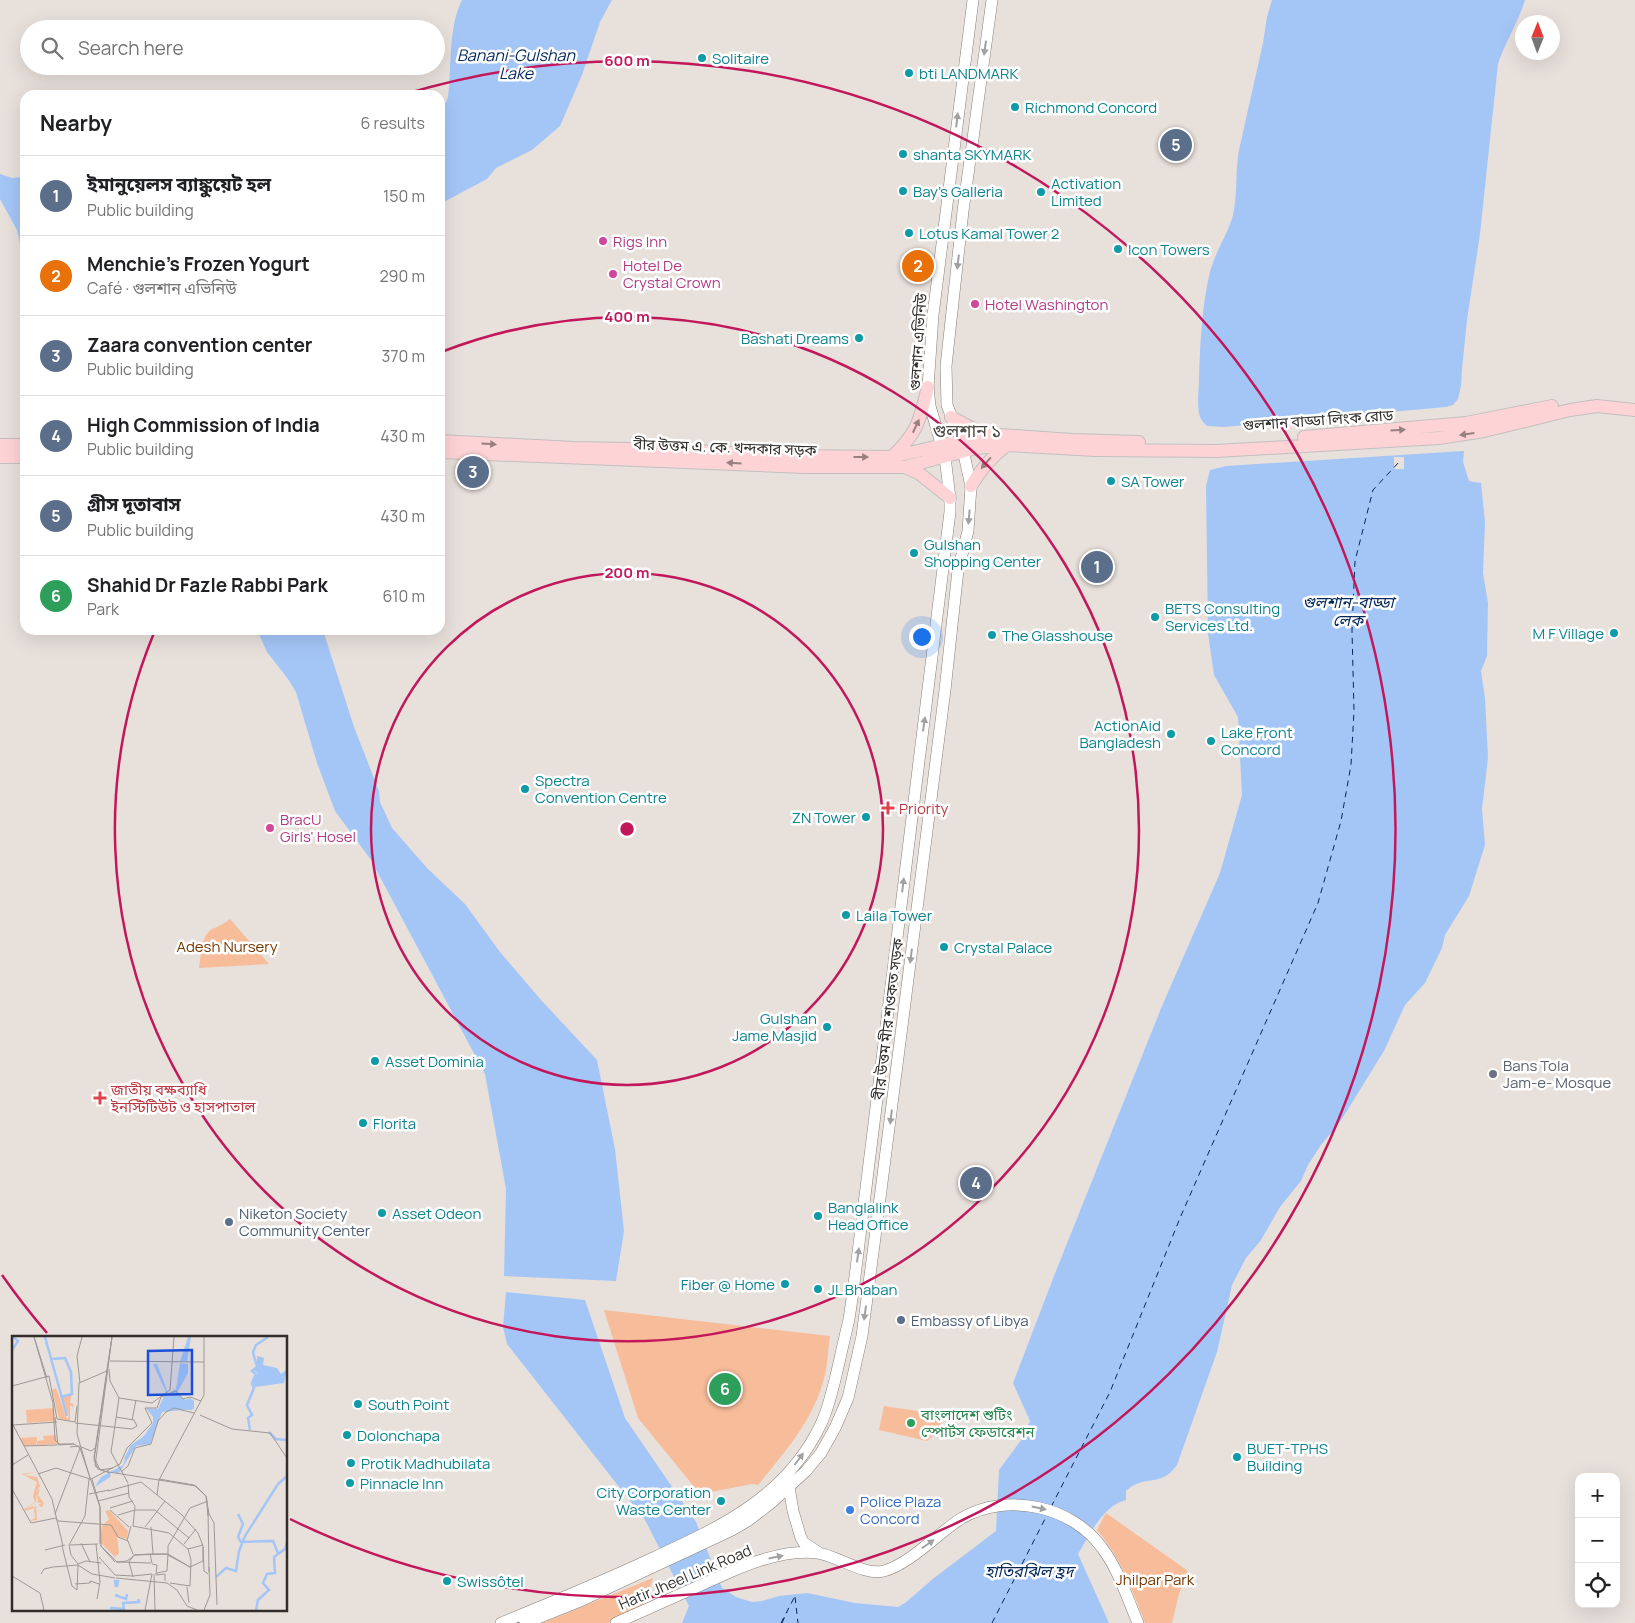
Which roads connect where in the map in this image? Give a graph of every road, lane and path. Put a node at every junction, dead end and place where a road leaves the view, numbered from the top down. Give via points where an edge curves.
1 (973, 0) edge
2 (992, 0) edge
3 (928, 388) junction
4 (1635, 402) edge
5 (1635, 410) edge
6 (951, 417) junction
7 (1004, 440) junction
8 (445, 442) edge
9 (20, 444) edge
10 (0, 445) edge
11 (962, 446) junction
12 (944, 451) junction
13 (445, 452) edge
14 (0, 457) edge
15 (20, 457) edge
16 (892, 457) junction
17 (906, 467) junction
18 (970, 486) junction
19 (950, 498) junction
20 (936, 767) junction
21 (917, 779) junction
22 (786, 1483) junction
23 (819, 1553) junction
24 (650, 1564) junction
25 (501, 1623) edge
26 (525, 1623) edge
27 (616, 1623) edge
28 (1138, 1623) edge

3 -> 1 main road, গুলশান এভিনিউ via 933,315
2 -> 6 main road, গুলশান এভিনিউ via 947,357 946,397
3 - 12 main road, গুলশান এভিনিউ
16 -> 3 main road via 908,441 918,424
7 -> 4 main road, গুলশান বাড্ডা লিংক রোড via 1214,444 1458,424 1590,400
5 -> 7 main road, গুলশান বাড্ডা লিংক রোড via 1597,406 1439,438 1216,451 1095,450
6 - 7 main road
6 - 11 main road, গুলশান এভিনিউ
7 - 11 main road, বীর উত্তম এ. কে. খন্দকার সড়ক via 976,448
7 -> 18 main road
8 -> 16 main road, বীর উত্তম এ. কে. খন্দকার সড়ক
9 - 10 main road
11 - 12 main road, বীর উত্তম এ. কে. খন্দকার সড়ক
11 - 18 main road, বীর উত্তম মীর শওকত সড়ক
12 - 16 main road, বীর উত্তম এ. কে. খন্দকার সড়ক
12 - 17 main road, বীর উত্তম এ. কে. খন্দকার সড়ক
12 - 19 main road, বীর উত্তম মীর শওকত সড়ক
17 -> 13 main road, বীর উত্তম এ. কে. খন্দকার সড়ক via 804,467
14 - 15 main road
17 - 19 main road
18 -> 20 main road, বীর উত্তম মীর শওকত সড়ক via 968,531 958,570
21 -> 19 main road, বীর উত্তম মীর শওকত সড়ক
20 - 21 main road
20 -> 22 main road, বীর উত্তম মীর শওকত সড়ক via 858,1356 848,1398 821,1454
22 -> 21 main road, বীর উত্তম মীর শওকত সড়ক via 822,1423 849,1320
22 - 23 main road via 801,1538
22 - 24 main road, বীর উত্তম মীর শওকত সড়ক via 749,1520
27 -> 23 main road, Hatir Jheel Link Road via 749,1564 769,1558
23 -> 28 main road, Hatir Jheel Link Road via 871,1571 884,1571 964,1517 991,1507 1014,1505 1045,1509 1068,1518 1094,1538 1116,1571
24 - 25 main road
24 - 26 main road via 578,1602

